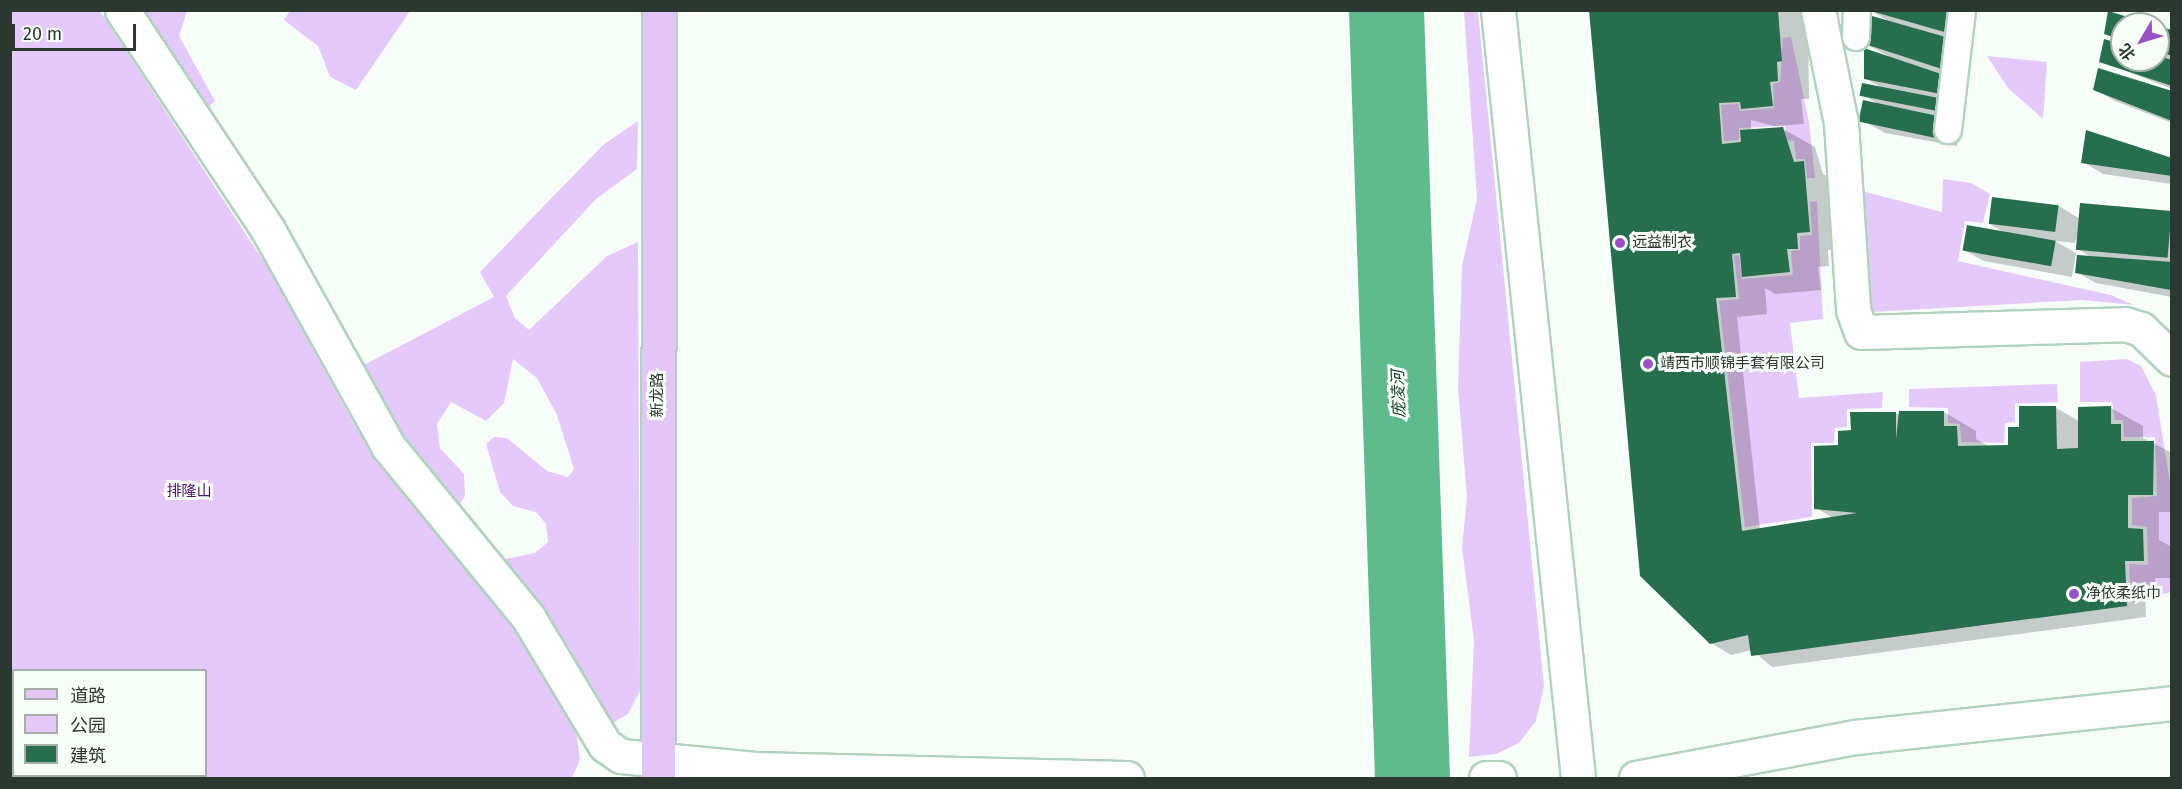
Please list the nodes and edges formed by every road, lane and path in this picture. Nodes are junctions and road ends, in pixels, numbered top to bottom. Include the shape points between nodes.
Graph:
1 (122, 10) edge
2 (659, 10) edge
3 (676, 10) edge
4 (1498, 10) edge
5 (1818, 10) edge
6 (1857, 10) edge
7 (1962, 10) edge
8 (1856, 38) dead end
9 (1948, 130) dead end
10 (2171, 357) edge
11 (2172, 703) edge
12 (667, 769) edge
13 (1127, 778) edge
14 (1486, 778) edge
15 (1498, 778) edge
16 (1578, 778) edge
17 (1636, 778) edge

1 - 12 street via 268,230 388,446 528,617 605,745 621,756
2 - 12 main road, 新龙路
3 - 12 main road, 新龙路
4 - 16 street
5 - 10 street via 1841,123 1853,310 1861,332 2125,324 2141,328
6 - 8 lane
7 - 9 lane
11 - 17 street via 1856,737
12 - 13 street
14 - 15 street

